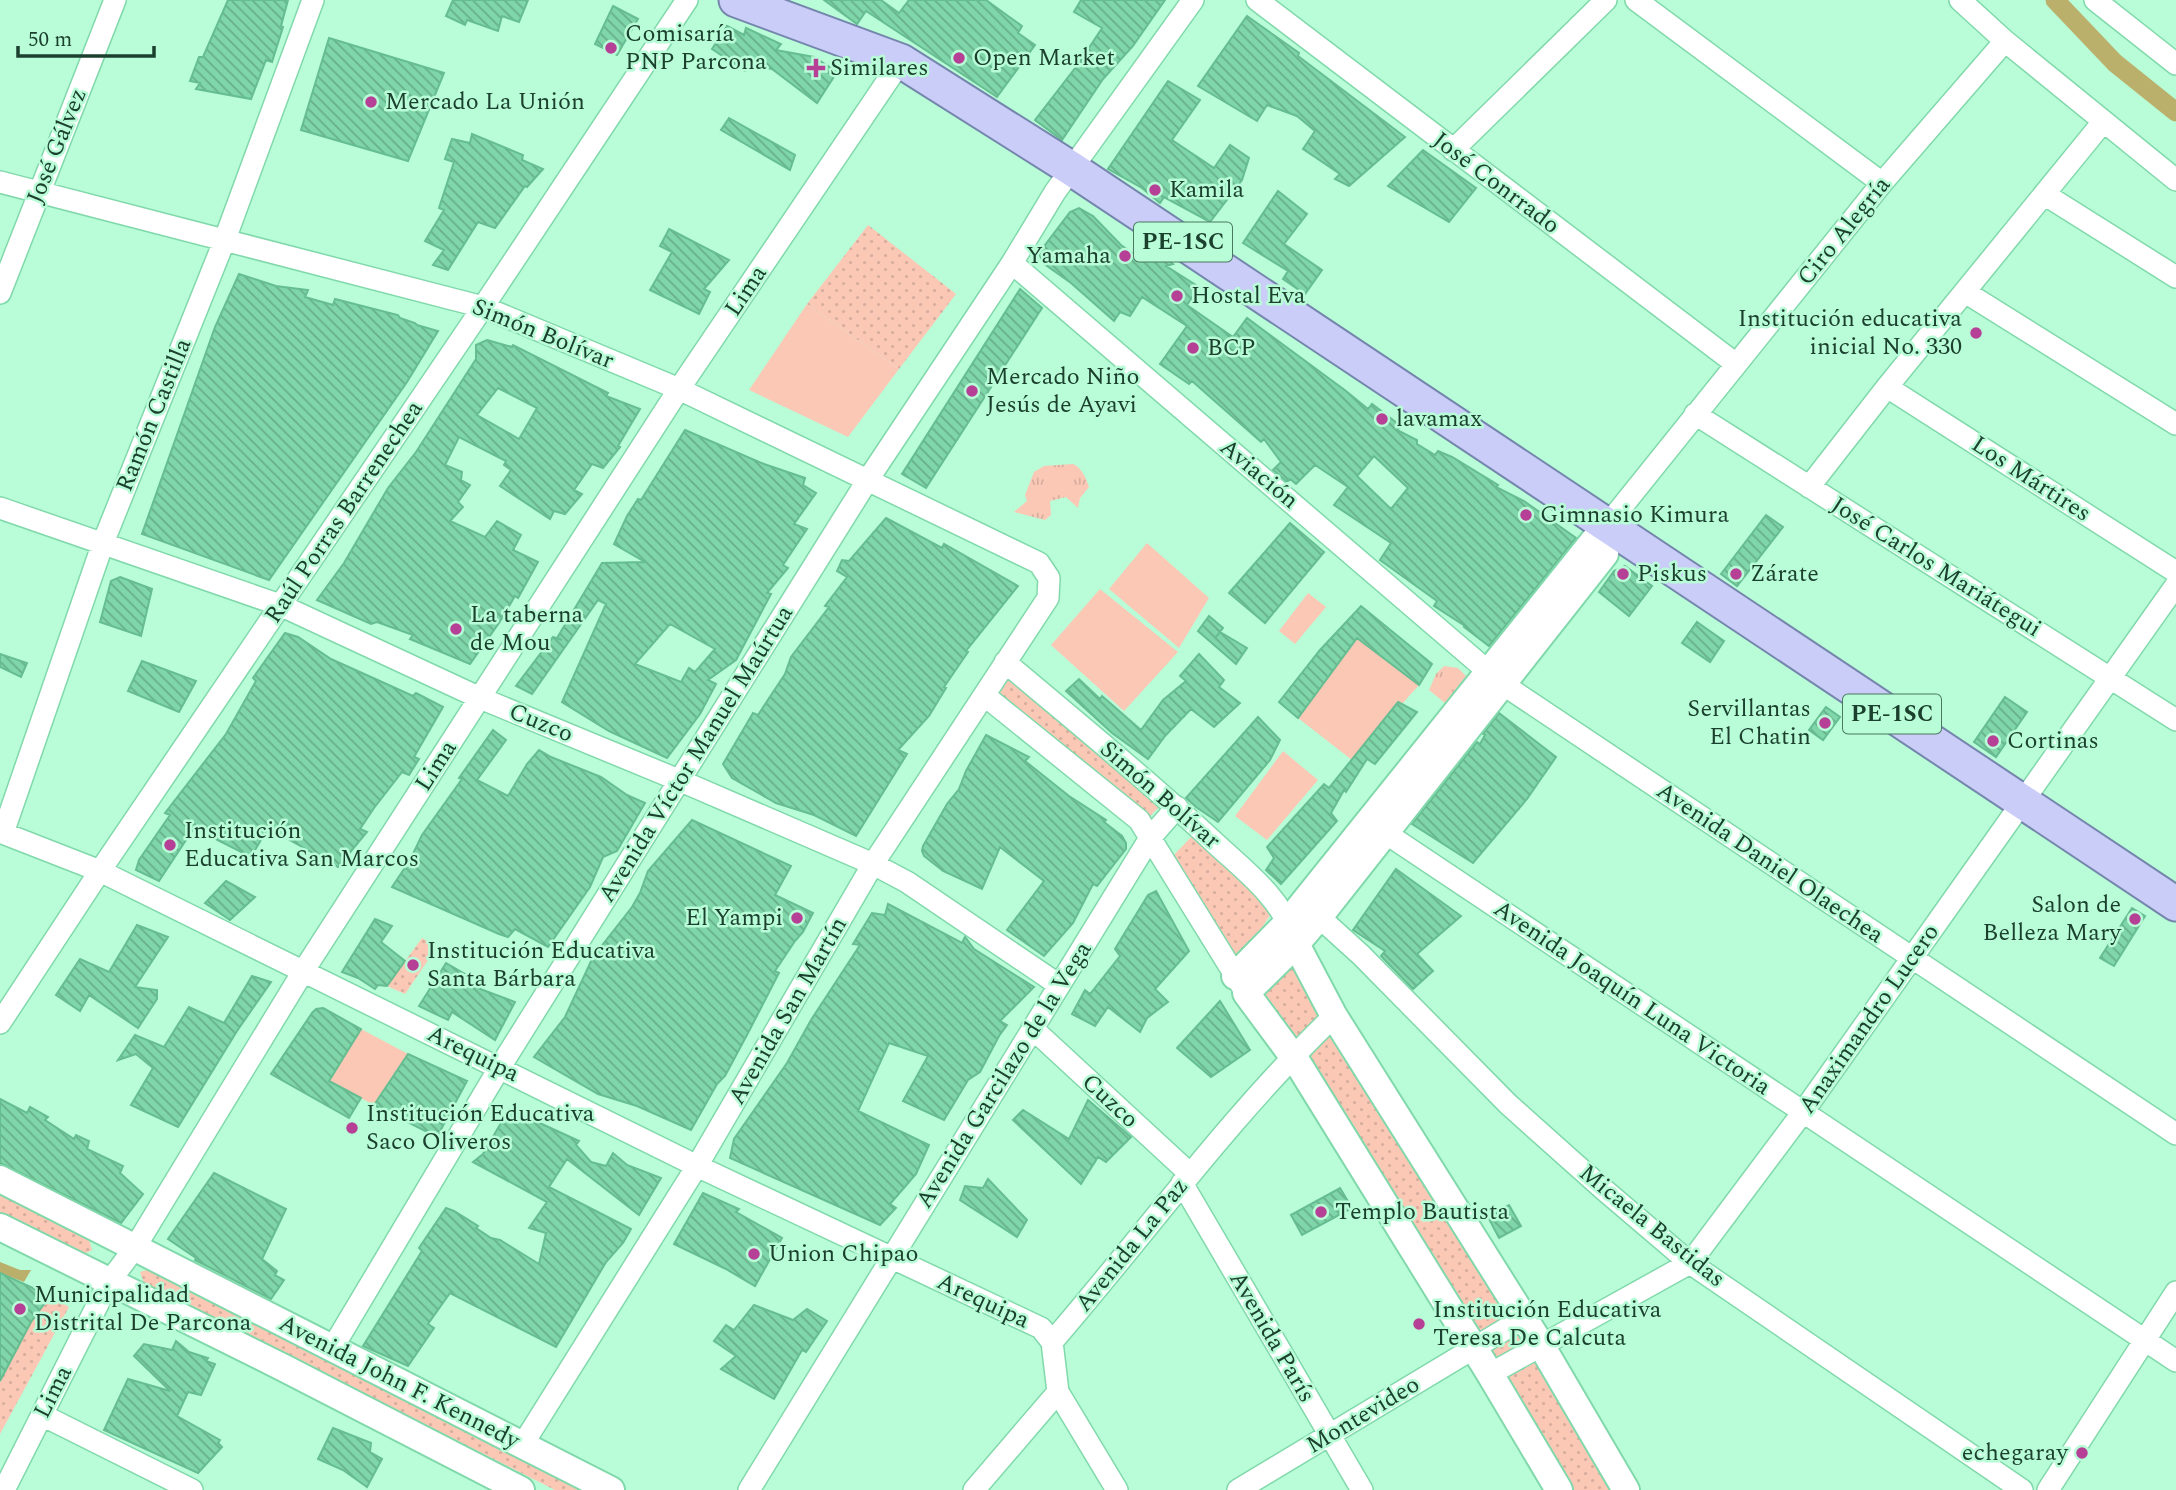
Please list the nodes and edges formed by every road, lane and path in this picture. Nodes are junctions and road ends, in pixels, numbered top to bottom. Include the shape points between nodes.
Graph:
1 (115, 0) edge
2 (313, 0) edge
3 (687, 0) edge
4 (738, 0) edge
5 (1193, 0) edge
6 (1257, 0) edge
7 (1606, 0) edge
8 (1636, 0) edge
9 (1960, 0) edge
10 (2095, 0) edge
11 (2005, 41) junction
12 (901, 61) junction
13 (2176, 64) edge
14 (2103, 122) junction
15 (1453, 150) junction
16 (1072, 169) junction
17 (2176, 180) edge
18 (0, 182) edge
19 (1882, 183) junction
20 (39, 192) junction
21 (2043, 194) junction
22 (225, 239) junction
23 (1012, 263) junction
24 (2176, 277) edge
25 (1965, 292) junction
26 (0, 293) edge
27 (483, 307) junction
28 (1736, 364) junction
29 (1886, 387) junction
30 (679, 389) junction
31 (1695, 414) junction
32 (2176, 424) edge
33 (867, 481) junction
34 (1809, 487) junction
35 (0, 508) edge
36 (1608, 524) junction
37 (103, 543) junction
38 (2176, 572) edge
39 (1049, 578) joint
40 (2176, 585) edge
41 (279, 605) junction
42 (1005, 662) junction
43 (1497, 678) junction
44 (2110, 678) junction
45 (984, 695) junction
46 (480, 698) junction
47 (2176, 720) edge
48 (681, 781) junction
49 (2023, 801) junction
50 (1177, 807) junction
51 (1376, 827) junction
52 (2, 833) edge
53 (1150, 838) junction
54 (873, 864) junction
55 (100, 871) junction
56 (2176, 904) edge
57 (1320, 917) junction
58 (1292, 933) junction
59 (1913, 958) junction
60 (304, 970) junction
61 (1059, 985) junction
62 (1240, 985) junction
63 (1334, 1016) junction
64 (0, 1023) edge
65 (1031, 1028) junction
66 (1293, 1056) junction
67 (500, 1067) junction
68 (1803, 1112) junction
69 (2176, 1134) edge
70 (697, 1166) junction
71 (1185, 1178) junction
72 (0, 1179) edge
73 (0, 1227) edge
74 (134, 1249) junction
75 (891, 1258) junction
76 (1690, 1263) junction
77 (109, 1282) junction
78 (2176, 1292) edge
79 (1524, 1318) junction
80 (2144, 1340) junction
81 (1052, 1342) junction
82 (1541, 1345) junction
83 (333, 1347) junction
84 (1474, 1348) junction
85 (2176, 1361) edge
86 (1490, 1374) junction
87 (1058, 1392) junction
88 (42, 1415) junction
89 (1329, 1435) junction
90 (523, 1444) junction
91 (494, 1484) edge
92 (4, 1490) edge
93 (192, 1490) edge
94 (521, 1490) edge
95 (611, 1490) edge
96 (749, 1490) edge
97 (974, 1490) edge
98 (1117, 1490) edge
99 (1238, 1490) edge
100 (1362, 1490) edge
101 (1559, 1490) edge
102 (1626, 1490) edge
103 (2022, 1490) edge
104 (2048, 1490) edge

1 - 20 street, José Gálvez
2 - 22 street, Ramón Castilla
3 - 27 street, Raúl Porras Barrenechea
4 - 12 main road, PE-1SC
5 - 16 street, Avenida Víctor Manuel Maúrtua
6 - 15 street, José Conrrado
7 - 15 street
8 - 19 street
9 - 11 street
10 - 13 street
11 - 14 street
11 - 19 street, Ciro Alegría
12 - 16 main road, PE-1SC
12 - 30 street, Lima
14 - 17 street
14 - 21 street
15 - 28 street, José Conrrado
16 - 23 street, Avenida Víctor Manuel Maúrtua
16 - 36 main road, PE-1SC
18 - 20 street, Simón Bolívar
19 - 28 street, Ciro Alegría
20 - 22 street, Simón Bolívar
20 - 26 street, José Gálvez
21 - 24 street
21 - 25 street
22 - 27 street, Simón Bolívar
22 - 37 street, Ramón Castilla
23 - 33 street, Avenida Víctor Manuel Maúrtua
23 - 43 street, Aviación
25 - 29 street
25 - 32 street
27 - 30 street, Simón Bolívar
27 - 41 street, Raúl Porras Barrenechea
28 - 31 street, Ciro Alegría
29 - 34 street
29 - 38 street, Los Mártires
30 - 33 street, Simón Bolívar
30 - 46 street, Lima
31 - 34 street, José Carlos Mariátegui
31 - 36 street, Ciro Alegría
33 - 39 street, Simón Bolívar via 1039,563
33 - 48 street, Avenida Víctor Manuel Maúrtua
34 - 44 street, José Carlos Mariátegui
35 - 37 street, Cuzco
36 - 43 street via 1605,554
36 - 49 main road, PE-1SC
37 - 41 street, Cuzco
37 - 52 street, Ramón Castilla
39 - 42 street, Avenida San Martín via 1048,598
40 - 44 street, Anaximandro Lucero
41 - 46 street, Cuzco
41 - 55 street, Raúl Porras Barrenechea
42 - 45 street, Avenida San Martín
42 - 50 street, Simón Bolívar
43 - 51 street
43 - 59 street, Avenida Daniel Olaechea
44 - 47 street, José Carlos Mariátegui
44 - 49 street, Anaximandro Lucero
45 - 53 street, Simón Bolívar via 1139,820
45 - 54 street, Avenida San Martín
46 - 48 street, Cuzco
46 - 60 street, Lima
48 - 54 street, Cuzco
48 - 67 street, Avenida Víctor Manuel Maúrtua
49 - 56 main road, PE-1SC
49 - 59 street, Anaximandro Lucero
50 - 53 street, Avenida Garcilazo de la Vega
50 - 58 street, Simón Bolívar via 1280,906
51 - 57 street
51 - 58 street
51 - 68 street, Avenida Joaquín Luna Victoria
52 - 55 street, Arequipa
53 - 61 street, Avenida Garcilazo de la Vega
53 - 62 street, Simón Bolívar
54 - 61 street, Cuzco
54 - 70 street, Avenida San Martín
55 - 60 street, Arequipa
55 - 64 street, Raúl Porras Barrenechea
57 - 58 street
57 - 76 street, Micaela Bastidas via 1508,1104
58 - 62 street
58 - 63 street
59 - 68 street, Anaximandro Lucero
59 - 69 street, Avenida Daniel Olaechea
60 - 67 street, Arequipa
60 - 74 street, Lima
61 - 65 street, Avenida Garcilazo de la Vega
62 - 66 street
63 - 66 street, Avenida La Paz
63 - 79 street
65 - 71 street, Cuzco
65 - 75 street, Avenida Garcilazo de la Vega
66 - 71 street, Avenida La Paz
66 - 84 street
67 - 70 street, Arequipa
67 - 83 street, Avenida Víctor Manuel Maúrtua
68 - 76 street, Anaximandro Lucero
68 - 80 street, Avenida Joaquín Luna Victoria
70 - 75 street, Arequipa
70 - 90 street, Avenida San Martín
71 - 81 street, Avenida La Paz
71 - 89 street, Avenida París
72 - 74 street, Avenida John F. Kennedy
73 - 77 street, Avenida John F. Kennedy
74 - 77 street, Lima
74 - 83 street, Avenida John F. Kennedy
75 - 81 street, Arequipa via 1041,1328
75 - 96 street, Avenida Garcilazo de la Vega
76 - 82 street, Anaximandro Lucero
76 - 103 street, Micaela Bastidas
77 - 88 street, Lima
77 - 91 street, Avenida John F. Kennedy via 284,1368
78 - 80 street
79 - 82 street
79 - 84 street, Montevideo
80 - 85 street, Avenida Joaquín Luna Victoria
80 - 104 street
81 - 87 street
82 - 86 street, Anaximandro Lucero
82 - 102 street
83 - 90 street, Avenida John F. Kennedy
84 - 86 street
84 - 89 street, Montevideo
86 - 101 street
87 - 97 street
87 - 98 street
88 - 92 street, Lima
88 - 93 street
89 - 99 street, Montevideo
89 - 100 street, Avenida París
90 - 95 street, Avenida John F. Kennedy
91 - 94 street, Avenida John F. Kennedy

